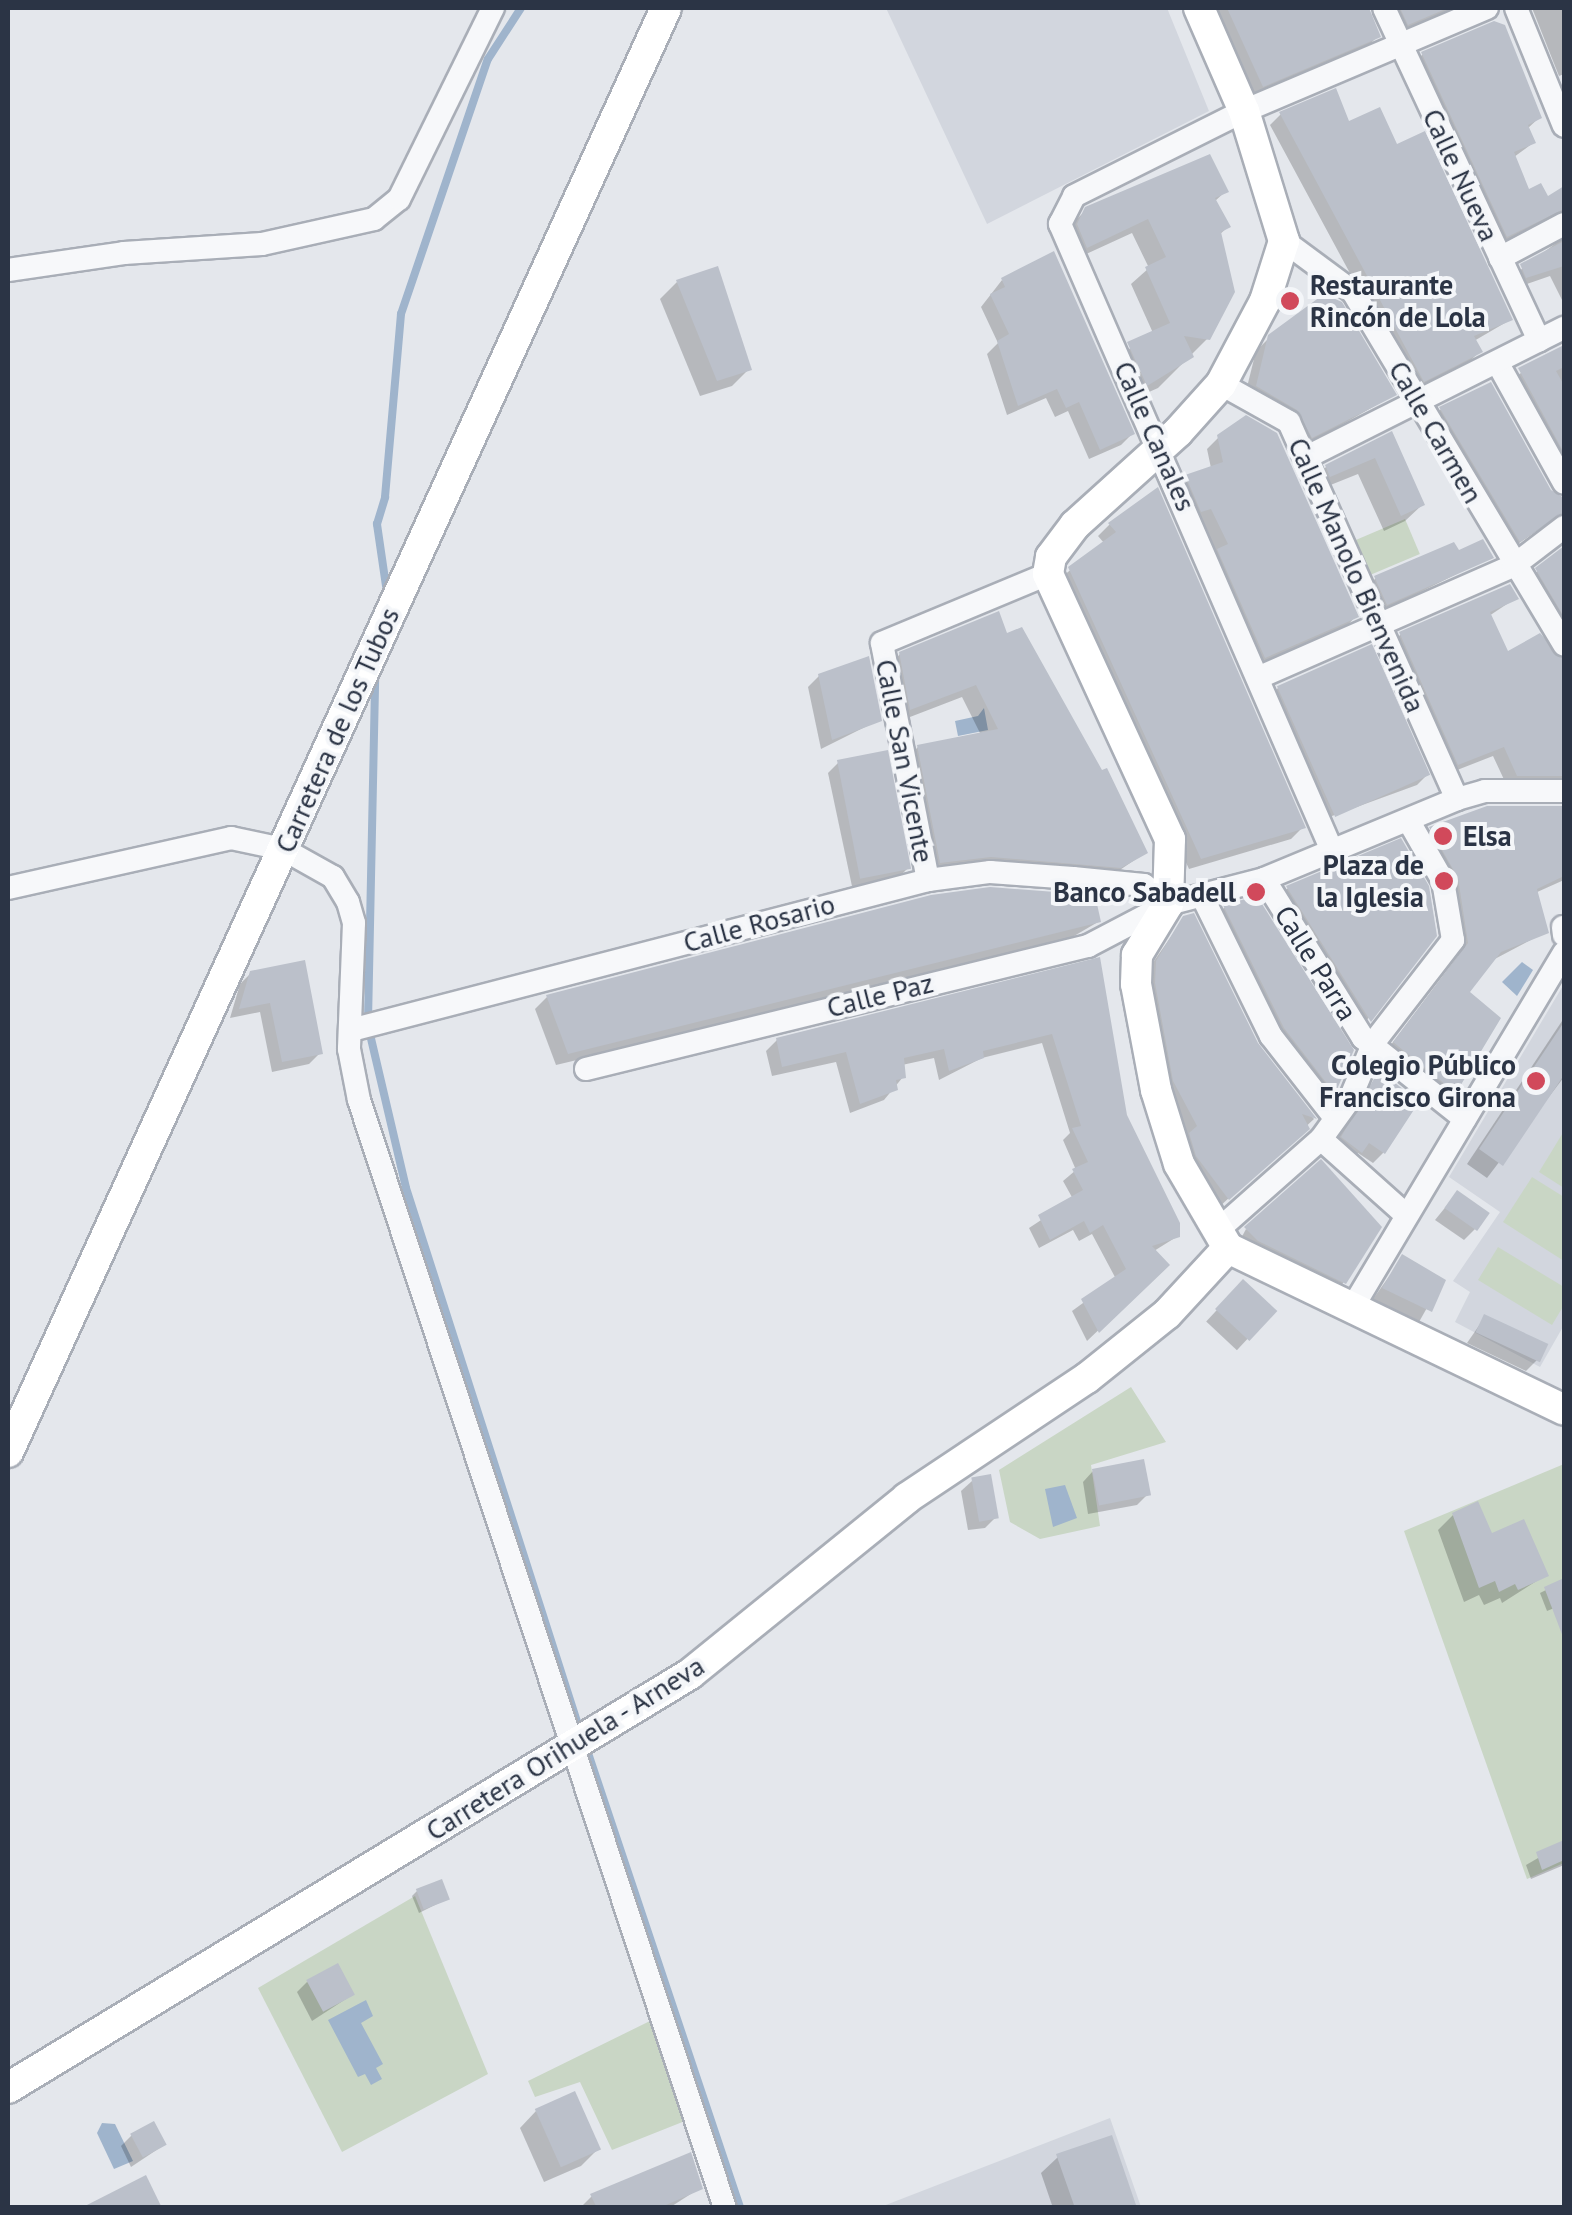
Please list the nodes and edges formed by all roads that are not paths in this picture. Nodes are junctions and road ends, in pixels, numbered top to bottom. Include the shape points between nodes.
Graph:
1 (493, 8) edge
2 (666, 8) edge
3 (1199, 8) edge
4 (1384, 8) edge
5 (1487, 8) edge
6 (1516, 8) edge
7 (1400, 44) junction
8 (1244, 110) junction
9 (1564, 126) edge
10 (1564, 224) edge
11 (1284, 241) junction
12 (1500, 258) junction
13 (8, 270) edge
14 (1564, 328) edge
15 (1539, 341) junction
16 (1496, 362) junction
17 (1221, 384) junction
18 (1418, 401) junction
19 (1162, 448) junction
20 (1304, 458) junction
21 (1564, 484) edge
22 (1564, 527) edge
23 (1513, 566) junction
24 (1048, 574) junction
25 (1379, 625) junction
26 (1564, 645) edge
27 (1262, 676) junction
28 (1564, 791) edge
29 (1456, 799) junction
30 (1408, 820) junction
31 (283, 849) junction
32 (1333, 852) junction
33 (1264, 879) junction
34 (928, 880) junction
35 (8, 888) edge
36 (1202, 896) junction
37 (1168, 904) junction
38 (1564, 953) edge
39 (351, 1030) junction
40 (1374, 1042) junction
41 (586, 1069) dead end
42 (1336, 1118) junction
43 (1465, 1119) junction
44 (1321, 1139) junction
45 (1405, 1214) junction
46 (1223, 1239) junction
47 (1354, 1305) junction
48 (1564, 1410) edge
49 (8, 1452) edge
50 (580, 1743) junction
51 (8, 2088) edge
52 (725, 2208) edge

1 - 13 street via 472,39 407,186 374,220 262,244 124,252
2 - 31 main road, Carretera de los Tubos
3 - 8 main road
4 - 7 street, Calle Nueva
5 - 7 street, Calle Canales
6 - 9 street
7 - 8 street, Calle Canales
7 - 12 street, Calle Nueva
8 - 11 main road
8 - 19 street, Calle Canales via 1074,196 1060,224
10 - 12 street
11 - 17 main road via 1258,317
11 - 18 street, Calle Carmen via 1353,292
12 - 15 street, Calle Nueva
14 - 15 street
15 - 16 street
16 - 18 street
16 - 21 street
17 - 19 main road
17 - 20 street, Calle Manolo Bienvenida via 1281,414
18 - 20 street
18 - 23 street, Calle Carmen
19 - 24 main road via 1074,526 1051,557
19 - 27 street, Calle Canales
20 - 25 street, Calle Manolo Bienvenida
22 - 23 street
23 - 25 street
23 - 26 street, Calle Carmen
24 - 34 street, Calle San Vicente via 882,643
24 - 37 main road via 1170,839
25 - 27 street
25 - 29 street, Calle Manolo Bienvenida
27 - 32 street, Calle Canales
28 - 29 street, Calle Paz
29 - 30 street, Calle Paz
30 - 32 street, Calle Paz
30 - 40 street via 1443,882 1453,940
31 - 35 street via 231,838
31 - 39 street via 333,877 348,902 354,923
31 - 49 main road, Carretera de los Tubos
32 - 33 street, Calle Paz
33 - 36 street, Calle Paz
33 - 40 street, Calle Parra via 1363,1038
34 - 37 street, Calle Rosario via 990,872 1074,878 1144,885
34 - 39 street, Calle Rosario
36 - 37 street, Calle Paz
36 - 42 street via 1253,1006
37 - 41 street, Calle Paz via 1088,946
37 - 46 main road via 1147,931 1136,984 1156,1090 1180,1164
38 - 43 street
39 - 50 street via 359,1100
40 - 42 street
40 - 43 street, Calle Parra
42 - 44 street
43 - 45 street
44 - 45 street
44 - 46 street
45 - 47 street
46 - 47 main road
46 - 50 main road, Carretera Orihuela - Arneva via 1167,1314 1087,1378 934,1478 690,1674
47 - 48 main road
50 - 51 main road, Carretera Orihuela - Arneva
50 - 52 street

